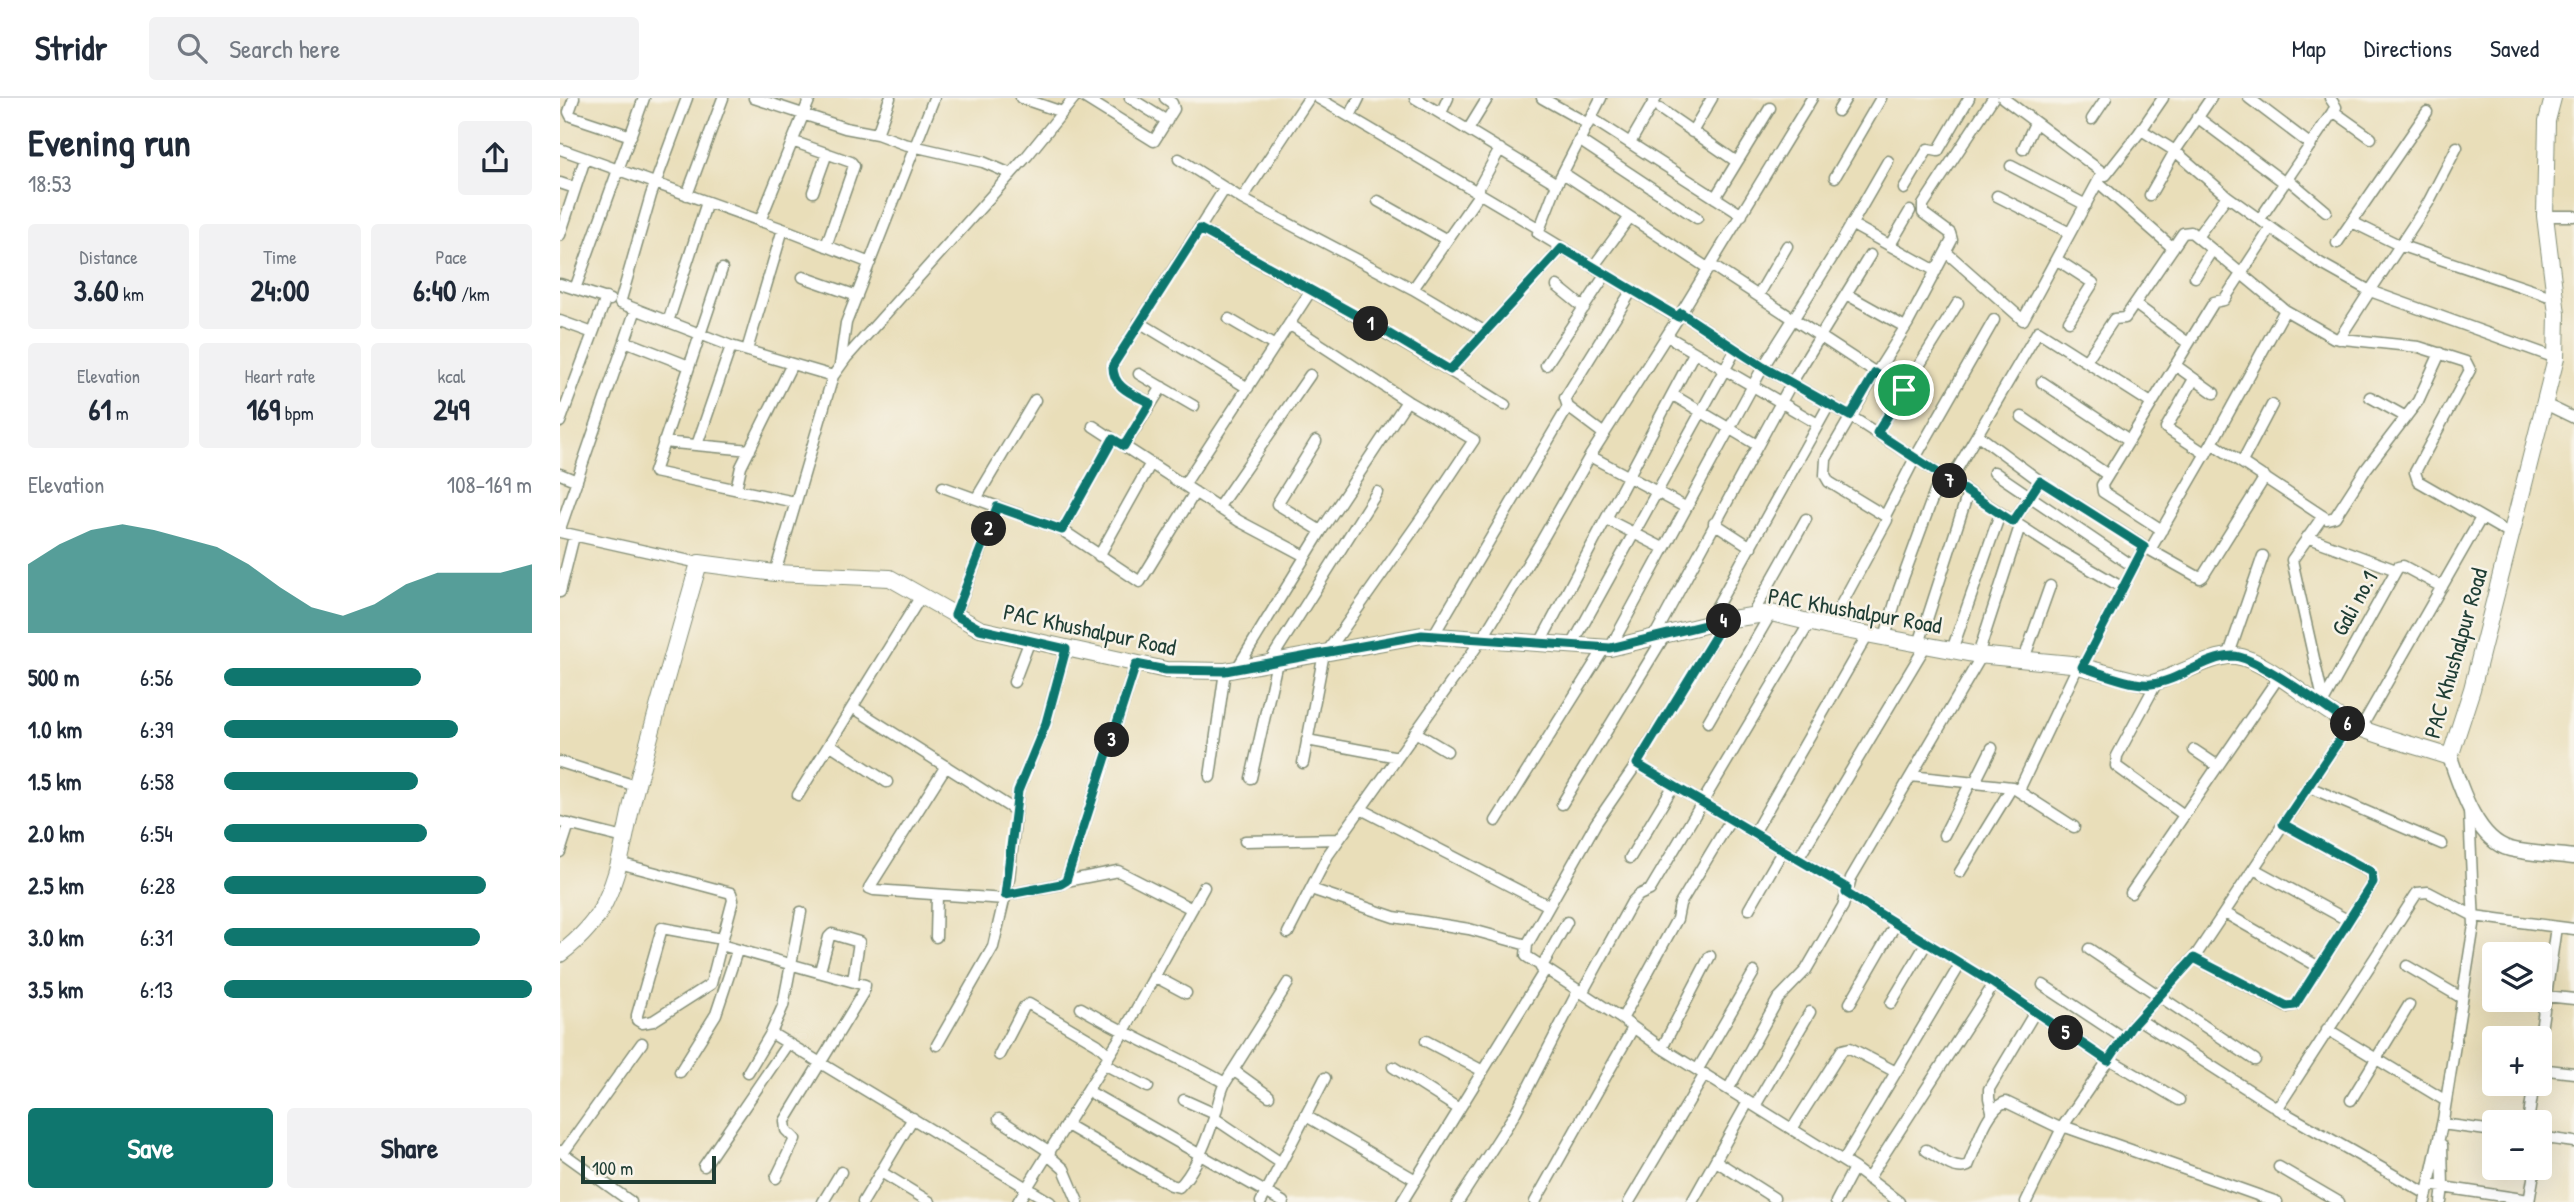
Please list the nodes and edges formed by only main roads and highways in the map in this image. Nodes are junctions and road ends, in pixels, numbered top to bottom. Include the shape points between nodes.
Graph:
1 (2552, 99) edge
2 (560, 954) edge

1 - 2 main road, PAC Khushalpur Road via 2547,121 2545,216 2555,298 2556,358 2472,689 2449,757 2355,726 2258,664 2236,656 2149,684 2080,667 1980,655 1772,613 1608,648 1422,635 1231,671 1178,671 980,629 890,578 775,573 699,563 619,863 604,905

